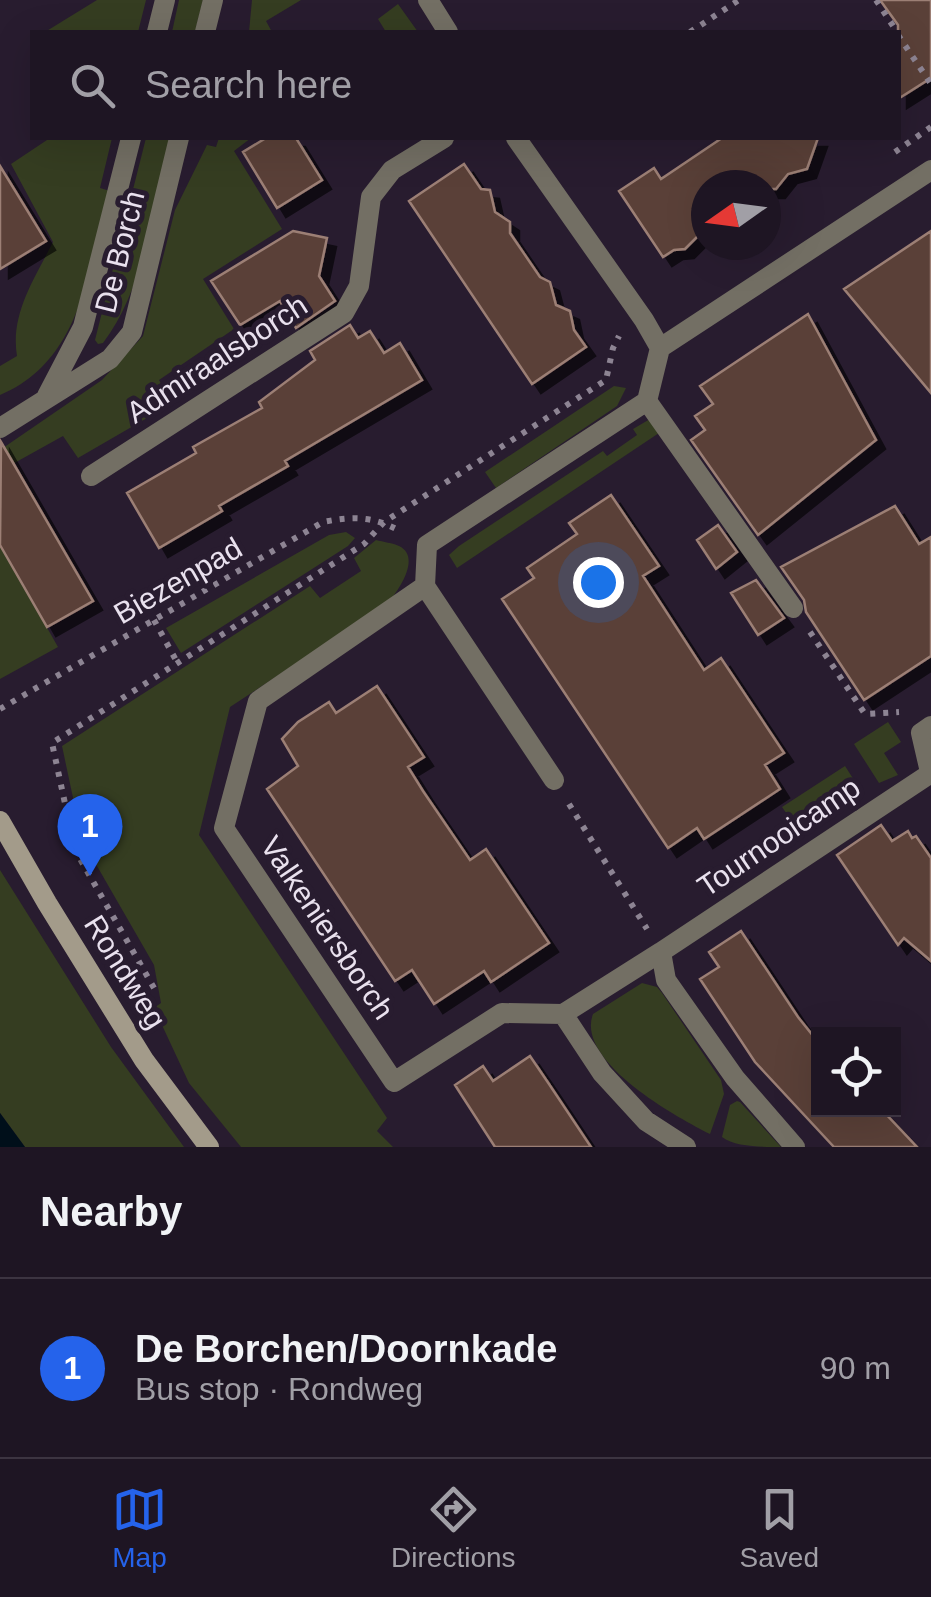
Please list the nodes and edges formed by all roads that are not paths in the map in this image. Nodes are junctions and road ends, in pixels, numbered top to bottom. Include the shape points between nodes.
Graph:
1 (166, 0) edge
2 (213, 0) edge
3 (428, 0) edge
4 (158, 30) edge
5 (206, 30) edge
6 (447, 30) edge
7 (130, 140) edge
8 (179, 140) edge
9 (441, 140) edge
10 (517, 140) edge
11 (931, 170) edge
12 (660, 348) junction
13 (46, 399) junction
14 (647, 402) junction
15 (0, 428) edge
16 (91, 476) dead end
17 (425, 586) junction
18 (793, 608) road end
19 (926, 730) edge
20 (930, 773) edge
21 (554, 780) road end
22 (0, 821) edge
23 (661, 952) junction
24 (563, 1014) junction
25 (210, 1147) edge
26 (686, 1147) edge
27 (795, 1147) edge

1 - 4 street
2 - 5 street
3 - 6 street
7 - 13 street, De Borch via 83,326
8 - 13 street, De Borch via 132,332 110,358
9 - 16 street, Admiraalsborch via 392,170 371,196 359,286 344,313
10 - 12 street
11 - 12 street
12 - 14 street
13 - 15 street, De Borch
14 - 17 street via 427,545
14 - 18 street
17 - 21 street
17 - 24 street, Valkeniersborch via 258,702 224,828 394,1082 502,1013
19 - 20 street, Tournooicamp
20 - 23 street, Tournooicamp
22 - 25 main road, Rondweg via 144,1060
23 - 24 street, Tournooicamp
23 - 27 street via 666,980 735,1078
24 - 26 street via 602,1073 646,1121

